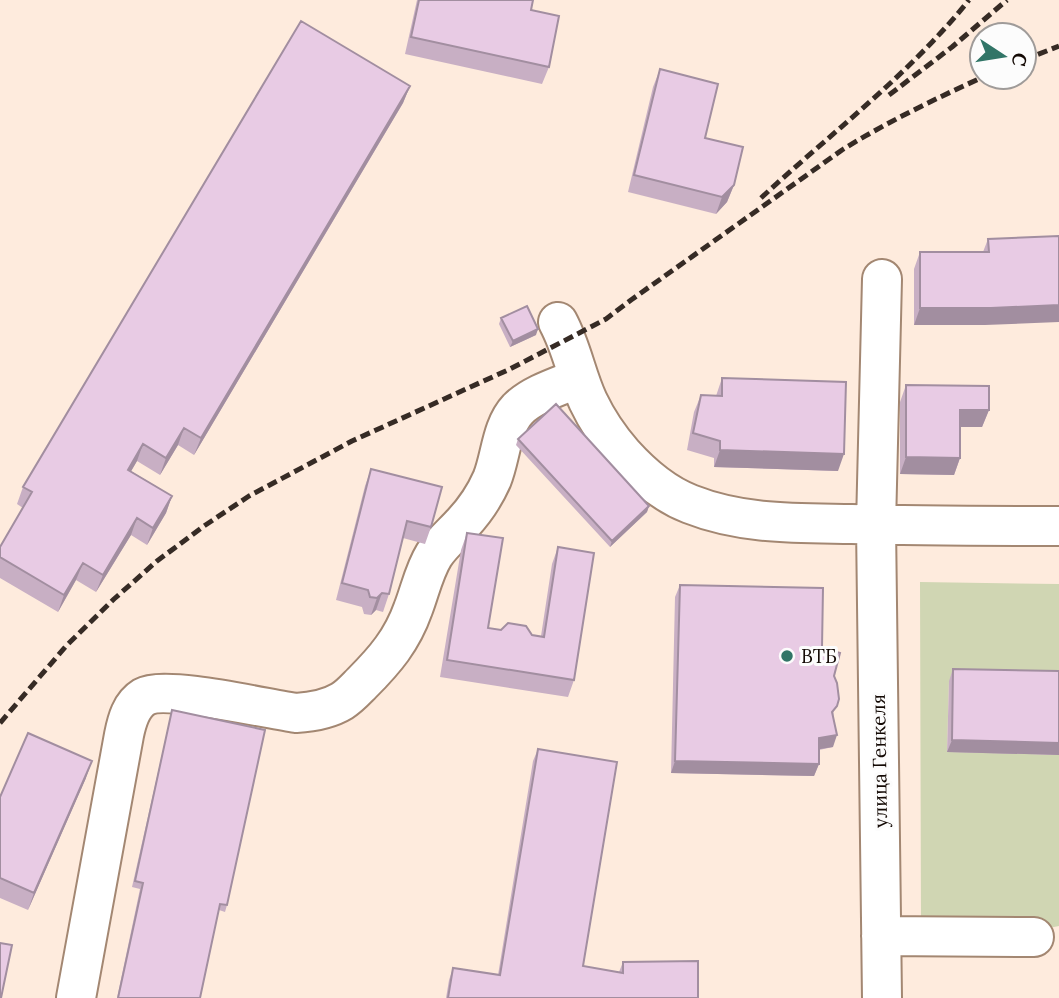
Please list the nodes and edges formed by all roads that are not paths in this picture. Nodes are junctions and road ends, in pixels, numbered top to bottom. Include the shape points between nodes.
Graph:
1 (882, 279) dead end
2 (558, 322) dead end
3 (579, 378) junction
4 (876, 525) junction
5 (1059, 526) edge
6 (881, 936) junction
7 (1034, 937) dead end
8 (76, 998) edge
9 (882, 998) edge

1 - 4 street, улица Генкеля
2 - 3 street
3 - 4 street via 588,402 622,453 643,475 689,504 766,522
3 - 8 street via 517,410 492,479 476,507 433,557 397,641 378,667 343,700 296,713 156,693 132,710
4 - 5 street
4 - 6 street, улица Генкеля
6 - 7 street
6 - 9 street, улица Генкеля

